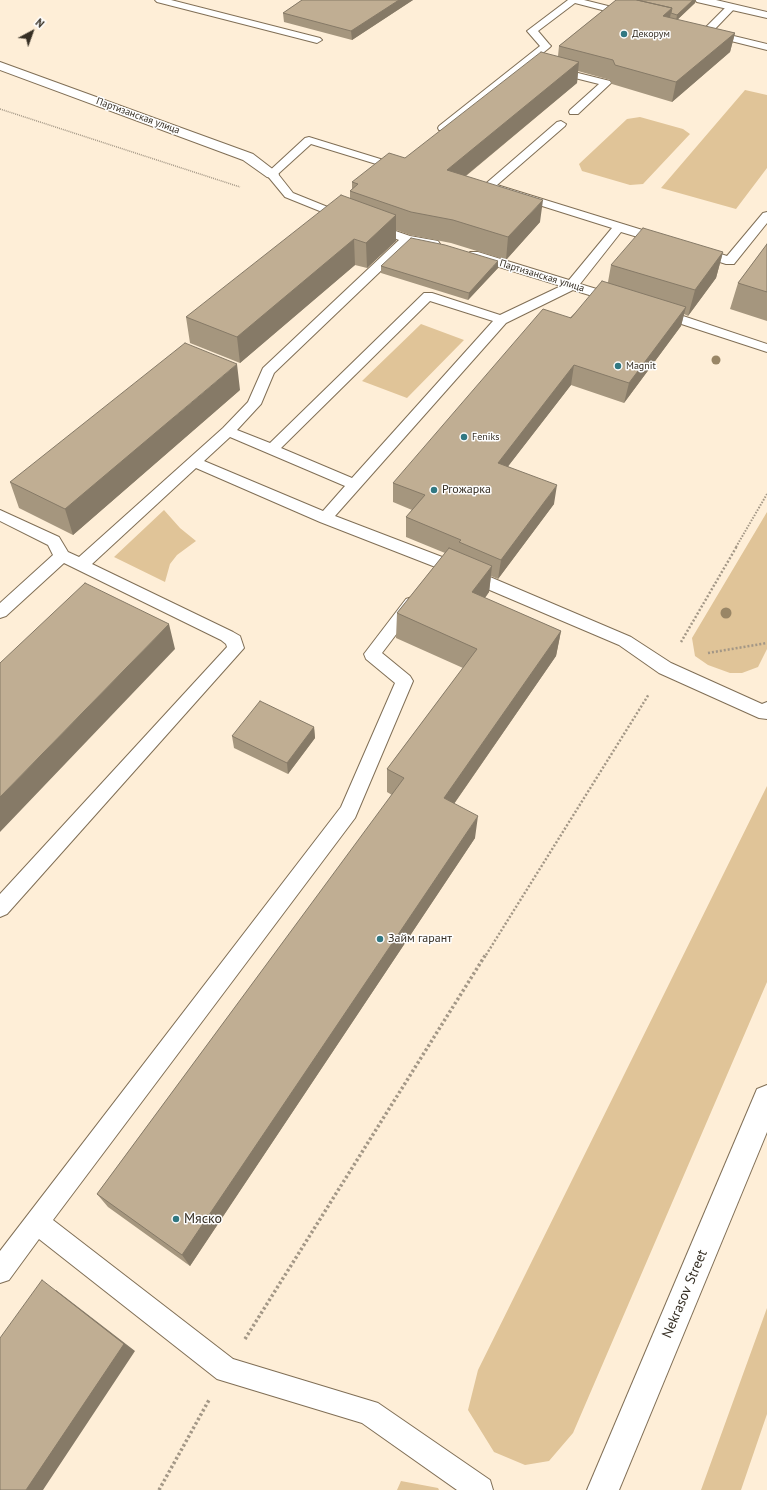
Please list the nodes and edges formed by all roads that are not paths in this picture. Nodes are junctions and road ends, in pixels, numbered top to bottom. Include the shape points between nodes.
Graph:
1 (160, 0) edge
2 (574, 0) edge
3 (701, 0) edge
4 (731, 7) junction
5 (767, 15) edge
6 (640, 16) edge
7 (317, 40) dead end
8 (767, 47) edge
9 (526, 62) junction
10 (0, 66) edge
11 (574, 112) dead end
12 (561, 124) dead end
13 (443, 128) edge
14 (386, 164) edge
15 (272, 174) junction
16 (767, 215) edge
17 (619, 227) junction
18 (407, 238) junction
19 (671, 243) edge
20 (447, 247) edge
21 (686, 247) edge
22 (462, 251) edge
23 (572, 285) junction
24 (625, 302) edge
25 (647, 309) edge
26 (501, 320) junction
27 (767, 348) edge
28 (228, 431) junction
29 (272, 449) junction
30 (194, 462) junction
31 (354, 484) junction
32 (0, 515) edge
33 (325, 518) junction
34 (62, 556) junction
35 (80, 565) junction
36 (420, 594) edge
37 (0, 612) edge
38 (767, 708) edge
39 (0, 908) edge
40 (767, 1099) edge
41 (37, 1223) junction
42 (0, 1271) edge
43 (480, 1490) edge
44 (603, 1490) edge

1 - 7 lane
2 - 6 lane
2 - 9 lane via 532,31 546,46
3 - 4 street
4 - 5 street
4 - 8 lane via 702,31
9 - 11 lane via 606,83
9 - 13 lane
10 - 15 street, Партизанская улица via 248,157
12 - 17 lane via 489,186
14 - 15 lane via 309,140
15 - 18 lane via 288,195
16 - 21 lane via 730,261
17 - 19 lane
17 - 23 lane
18 - 20 lane
18 - 28 lane via 268,371 254,404
22 - 23 lane, Партизанская улица
23 - 24 lane, Партизанская улица
23 - 26 lane
25 - 27 lane
26 - 29 lane via 428,296
26 - 31 lane
28 - 29 lane
28 - 30 lane
29 - 31 lane
30 - 33 lane
30 - 35 lane
31 - 33 lane
32 - 34 lane via 54,541
33 - 38 lane via 439,570 625,641 765,712
34 - 35 lane
34 - 37 lane
35 - 39 lane via 227,636 234,640 236,648
36 - 41 lane via 372,654 404,681 348,812
40 - 44 street, Nekrasov Street
41 - 42 lane
41 - 43 lane via 226,1370 369,1412

